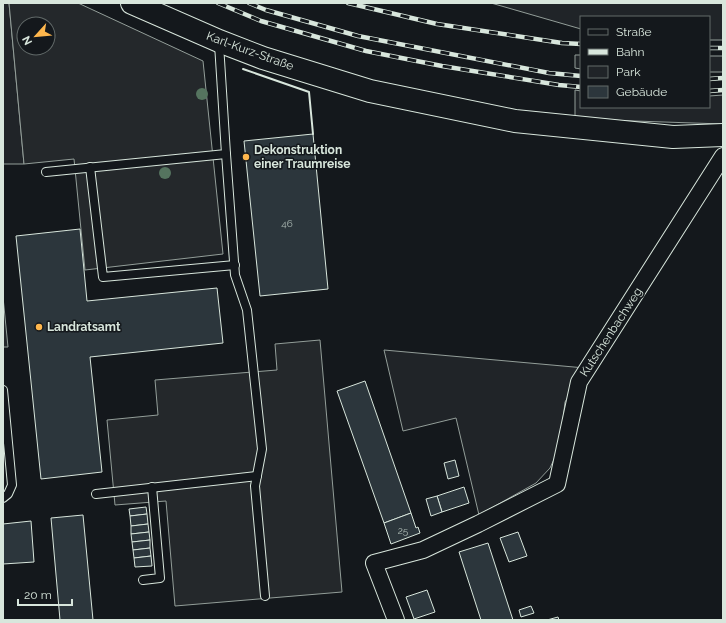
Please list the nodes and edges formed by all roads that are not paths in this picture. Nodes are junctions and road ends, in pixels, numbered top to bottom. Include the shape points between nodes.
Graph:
1 (132, 3) edge
2 (219, 41) junction
3 (723, 135) edge
4 (226, 154) junction
5 (723, 156) edge
6 (90, 167) junction
7 (46, 172) dead end
8 (235, 265) junction
9 (3, 390) edge
10 (257, 476) junction
11 (152, 487) junction
12 (96, 494) dead end
13 (3, 498) edge
14 (143, 580) dead end
15 (265, 596) dead end
16 (396, 620) edge

1 - 2 main road, Karl-Kurz-Straße
2 - 3 main road, Karl-Kurz-Straße via 263,58 370,91 515,121 673,137
2 - 4 lane
4 - 6 lane
4 - 8 lane
5 - 16 street, Kutschenbachweg via 579,382 557,484 423,550 374,563
6 - 7 lane
6 - 8 lane via 102,277
8 - 10 lane via 235,275 248,310 262,449
9 - 13 lane via 12,485
10 - 11 lane
10 - 15 lane
11 - 12 lane
11 - 14 lane via 160,578

